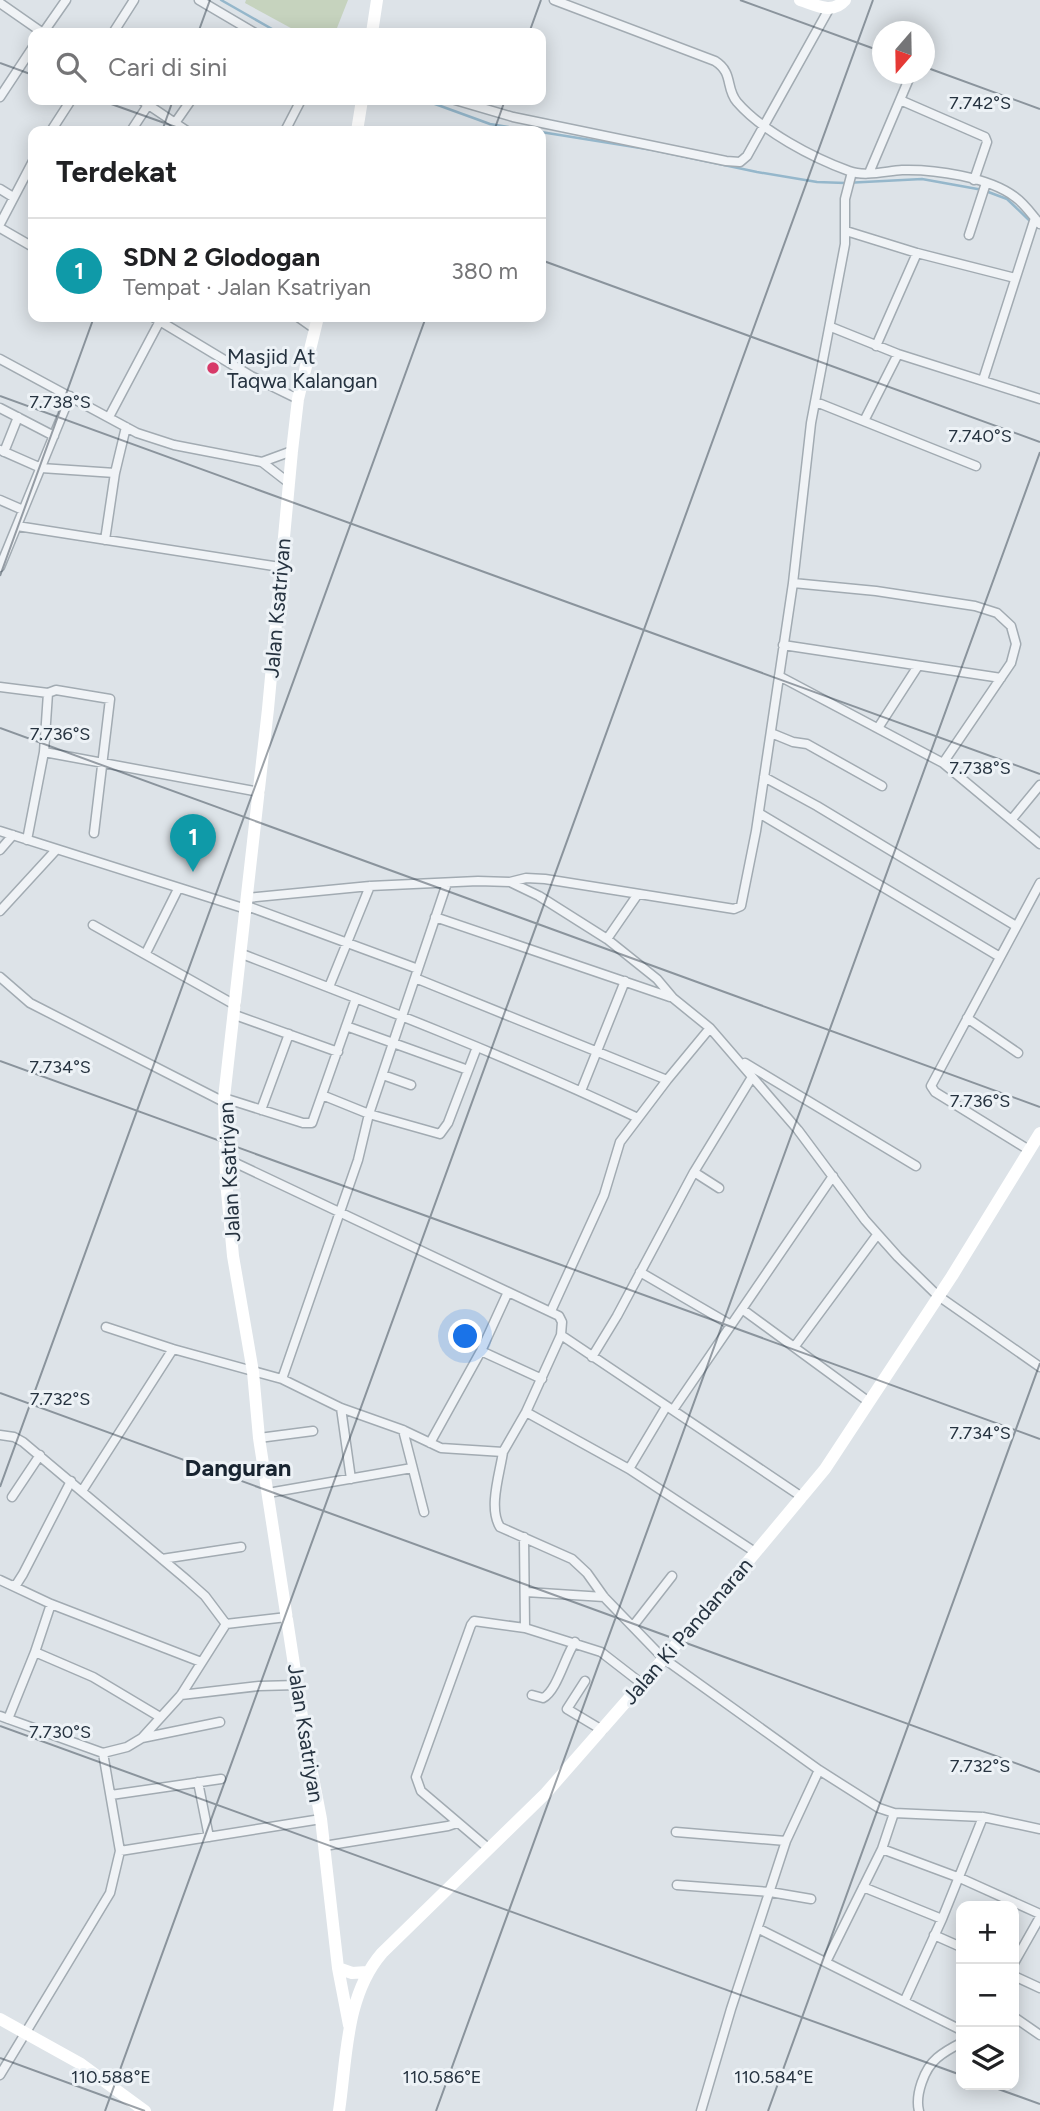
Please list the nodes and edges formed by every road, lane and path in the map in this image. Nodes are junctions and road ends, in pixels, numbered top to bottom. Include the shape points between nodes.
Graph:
1 (66, 0) edge
2 (134, 0) edge
3 (199, 0) edge
4 (377, 0) edge
5 (554, 0) edge
6 (800, 0) edge
7 (845, 0) edge
8 (570, 3) edge
9 (1, 5) edge
10 (829, 9) junction
11 (36, 28) edge
12 (46, 28) edge
13 (116, 28) edge
14 (237, 28) edge
15 (373, 28) edge
16 (28, 55) edge
17 (907, 84) edge
18 (0, 97) edge
19 (900, 100) junction
20 (68, 105) edge
21 (144, 105) edge
22 (149, 105) edge
23 (188, 105) edge
24 (298, 105) edge
25 (361, 105) edge
26 (472, 105) edge
27 (175, 123) junction
28 (765, 125) junction
29 (54, 126) edge
30 (133, 126) edge
31 (180, 126) edge
32 (288, 126) edge
33 (358, 126) edge
34 (28, 170) edge
35 (852, 172) junction
36 (869, 173) junction
37 (974, 180) junction
38 (985, 188) junction
39 (0, 189) edge
40 (13, 197) junction
41 (1034, 224) edge
42 (0, 226) edge
43 (846, 230) junction
44 (969, 235) dead end
45 (28, 244) edge
46 (917, 253) junction
47 (1015, 278) junction
48 (156, 322) edge
49 (164, 322) edge
50 (316, 323) edge
51 (831, 327) junction
52 (876, 346) junction
53 (898, 354) junction
54 (0, 359) edge
55 (983, 380) junction
56 (70, 396) junction
57 (298, 399) junction
58 (1040, 399) edge
59 (816, 402) junction
60 (0, 408) edge
61 (109, 416) junction
62 (18, 417) junction
63 (864, 421) junction
64 (126, 427) junction
65 (54, 436) junction
66 (292, 450) junction
67 (2, 451) edge
68 (262, 462) junction
69 (976, 466) dead end
70 (41, 468) junction
71 (116, 473) junction
72 (289, 483) junction
73 (0, 500) edge
74 (23, 510) junction
75 (17, 526) junction
76 (105, 540) junction
77 (3, 550) edge
78 (0, 567) edge
79 (280, 567) junction
80 (793, 583) junction
81 (783, 645) junction
82 (918, 666) junction
83 (779, 676) junction
84 (1001, 678) junction
85 (0, 687) edge
86 (47, 693) junction
87 (877, 728) junction
88 (771, 733) junction
89 (44, 752) junction
90 (943, 763) junction
91 (102, 764) junction
92 (764, 777) junction
93 (1040, 785) edge
94 (882, 786) dead end
95 (259, 792) junction
96 (759, 813) junction
97 (1012, 819) junction
98 (0, 831) edge
99 (94, 833) dead end
100 (13, 835) junction
101 (27, 840) junction
102 (1040, 844) edge
103 (0, 850) edge
104 (56, 850) junction
105 (510, 882) junction
106 (447, 883) junction
107 (1040, 883) edge
108 (370, 886) junction
109 (178, 889) junction
110 (638, 894) junction
111 (247, 904) junction
112 (0, 911) edge
113 (435, 917) junction
114 (93, 925) dead end
115 (1016, 926) junction
116 (607, 939) junction
117 (347, 942) junction
118 (146, 953) junction
119 (242, 954) junction
120 (1000, 957) junction
121 (418, 969) junction
122 (0, 977) edge
123 (415, 978) junction
124 (625, 981) junction
125 (329, 987) junction
126 (356, 998) junction
127 (673, 998) junction
128 (235, 1010) junction
129 (403, 1016) junction
130 (967, 1017) junction
131 (346, 1027) junction
132 (710, 1028) junction
133 (289, 1034) junction
134 (394, 1042) junction
135 (477, 1047) junction
136 (338, 1052) junction
137 (598, 1052) junction
138 (1018, 1053) dead end
139 (737, 1059) junction
140 (468, 1070) junction
141 (383, 1075) junction
142 (752, 1077) junction
143 (667, 1080) junction
144 (411, 1085) dead end
145 (581, 1091) junction
146 (322, 1095) junction
147 (224, 1100) junction
148 (261, 1110) junction
149 (369, 1114) junction
150 (638, 1118) junction
151 (1040, 1133) edge
152 (1029, 1150) junction
153 (225, 1158) junction
154 (916, 1166) dead end
155 (694, 1172) junction
156 (832, 1176) junction
157 (719, 1188) dead end
158 (340, 1212) junction
159 (877, 1234) junction
160 (640, 1272) junction
161 (508, 1292) junction
162 (937, 1295) junction
163 (742, 1309) junction
164 (551, 1311) junction
165 (731, 1325) junction
166 (106, 1327) dead end
167 (561, 1335) junction
168 (795, 1346) junction
169 (173, 1349) junction
170 (481, 1351) junction
171 (592, 1357) junction
172 (1040, 1367) edge
173 (253, 1372) junction
174 (282, 1379) junction
175 (542, 1379) junction
176 (869, 1402) junction
177 (341, 1408) junction
178 (669, 1409) junction
179 (526, 1412) junction
180 (403, 1430) junction
181 (313, 1431) dead end
182 (0, 1435) edge
183 (259, 1438) junction
184 (430, 1444) junction
185 (503, 1452) junction
186 (40, 1455) junction
187 (412, 1468) junction
188 (629, 1469) junction
189 (351, 1479) junction
190 (71, 1481) junction
191 (82, 1491) junction
192 (268, 1493) junction
193 (12, 1497) dead end
194 (802, 1497) junction
195 (424, 1512) dead end
196 (524, 1537) junction
197 (241, 1547) dead end
198 (755, 1552) junction
199 (162, 1559) junction
200 (672, 1576) dead end
201 (0, 1580) edge
202 (13, 1585) junction
203 (526, 1592) junction
204 (604, 1597) junction
205 (51, 1604) junction
206 (287, 1617) junction
207 (226, 1624) junction
208 (634, 1626) junction
209 (525, 1628) junction
210 (575, 1642) junction
211 (35, 1653) junction
212 (663, 1658) junction
213 (201, 1662) junction
214 (585, 1681) dead end
215 (641, 1683) junction
216 (298, 1685) junction
217 (181, 1695) junction
218 (532, 1695) dead end
219 (160, 1717) junction
220 (4, 1718) edge
221 (220, 1722) dead end
222 (602, 1730) junction
223 (142, 1738) junction
224 (103, 1753) junction
225 (819, 1770) junction
226 (221, 1779) dead end
227 (198, 1782) junction
228 (111, 1795) junction
229 (894, 1813) junction
230 (983, 1817) junction
231 (321, 1819) junction
232 (457, 1823) junction
233 (1040, 1829) edge
234 (676, 1832) dead end
235 (209, 1837) junction
236 (786, 1841) junction
237 (324, 1846) junction
238 (488, 1848) junction
239 (882, 1849) junction
240 (120, 1851) junction
241 (960, 1878) junction
242 (677, 1885) dead end
243 (863, 1887) junction
244 (770, 1892) junction
245 (811, 1899) dead end
246 (1040, 1916) edge
247 (942, 1919) junction
248 (759, 1929) junction
249 (934, 1935) junction
250 (956, 1945) edge
251 (1019, 1954) edge
252 (826, 1962) junction
253 (338, 1968) junction
254 (367, 1972) junction
255 (1019, 1978) edge
256 (1040, 1988) edge
257 (905, 2000) junction
258 (0, 2019) edge
259 (1019, 2020) edge
260 (349, 2025) junction
261 (956, 2027) edge
262 (26, 2032) junction
263 (1040, 2035) edge
264 (956, 2046) edge
265 (0, 2076) edge
266 (145, 2111) edge
267 (339, 2111) edge
268 (701, 2111) edge
269 (919, 2111) edge

1 - 12 street
2 - 13 street
3 - 14 street
4 - 15 street
5 - 8 street
6 - 10 street
7 - 10 street
8 - 28 street via 715,61 726,71 735,99
9 - 11 street
10 - 28 street
16 - 18 street
17 - 19 street
19 - 36 street
19 - 37 street via 985,136
20 - 29 street
21 - 30 street
22 - 27 street
23 - 27 street
24 - 32 street
25 - 33 street
26 - 28 street via 731,162 746,159
27 - 31 street
28 - 35 street via 798,147
34 - 40 street
35 - 36 street
35 - 43 street via 845,199
36 - 37 street via 922,170
37 - 38 street
38 - 41 street via 1014,196
38 - 44 street
39 - 40 street
40 - 42 street
41 - 47 street
42 - 45 street
43 - 46 street
43 - 51 street
46 - 47 street
46 - 52 street
47 - 55 street
48 - 61 street
49 - 57 street via 251,376
50 - 57 street, Jalan Ksatriyan
51 - 52 street
51 - 59 street
52 - 53 street
53 - 55 street
53 - 63 street
54 - 56 street
55 - 58 street
56 - 61 street
56 - 65 street
57 - 66 street, Jalan Ksatriyan
59 - 63 street
59 - 80 street
60 - 62 street
61 - 64 street
62 - 65 street
62 - 67 street
63 - 69 street
64 - 68 street via 160,441
64 - 71 street
65 - 70 street
66 - 68 street
66 - 72 street, Jalan Ksatriyan
67 - 70 street
68 - 72 street
70 - 71 street
70 - 74 street
71 - 76 street
72 - 79 street, Jalan Ksatriyan
73 - 74 street
74 - 75 street
75 - 76 street
75 - 77 street
76 - 79 street
77 - 78 street
79 - 95 street, Jalan Ksatriyan
80 - 81 street
80 - 84 street via 876,591 997,613 1016,638 1011,663
81 - 82 street
81 - 83 street
82 - 84 street
82 - 87 street
83 - 87 street
83 - 88 street
84 - 90 street
85 - 86 street
86 - 89 street
86 - 91 street via 110,698
87 - 90 street
88 - 92 street
88 - 94 street via 807,744
89 - 91 street
89 - 101 street
90 - 97 street
91 - 95 street
91 - 99 street
92 - 96 street
92 - 115 street
93 - 97 street
95 - 111 street, Jalan Ksatriyan
96 - 110 street via 739,908
96 - 120 street
97 - 102 street
98 - 100 street
100 - 101 street
100 - 103 street
101 - 104 street
104 - 109 street
104 - 112 street
105 - 106 street
105 - 110 street via 530,878
105 - 116 street
106 - 108 street
106 - 113 street
107 - 115 street
108 - 111 street
108 - 117 street
109 - 111 street
109 - 118 street
110 - 116 street
111 - 117 street
111 - 119 street, Jalan Ksatriyan
113 - 121 street
113 - 124 street
114 - 118 street
115 - 120 street
116 - 127 street via 657,979
117 - 121 street
117 - 125 street
118 - 128 street
119 - 125 street
119 - 128 street, Jalan Ksatriyan
120 - 130 street
121 - 123 street
122 - 147 street via 30,1003
123 - 129 street
123 - 137 street
124 - 127 street
124 - 137 street
125 - 126 street
126 - 129 street
126 - 131 street
127 - 132 street
128 - 133 street
128 - 147 street, Jalan Ksatriyan
129 - 134 street
129 - 135 street
130 - 138 street
130 - 152 street via 932,1089
131 - 134 street
131 - 136 street
132 - 139 street
132 - 143 street
133 - 136 street
133 - 148 street
134 - 140 street
134 - 141 street
135 - 140 street
135 - 145 street
136 - 146 street
137 - 143 street
137 - 145 street
139 - 142 street
139 - 154 street
140 - 149 street via 440,1135
141 - 144 street
141 - 149 street
142 - 155 street
142 - 156 street
143 - 150 street
145 - 150 street
146 - 148 street via 311,1124
146 - 149 street
147 - 148 street
147 - 153 street, Jalan Ksatriyan
149 - 158 street
150 - 164 street via 617,1148 604,1195
151 - 152 street, Jalan Ki Pandanaran
152 - 162 street, Jalan Ki Pandanaran
153 - 158 street
153 - 173 street, Jalan Ksatriyan via 233,1256
155 - 157 street
155 - 160 street
156 - 159 street
156 - 163 street
158 - 161 street
158 - 174 street
159 - 162 street
159 - 168 street
160 - 165 street
160 - 171 street
161 - 164 street
161 - 170 street
162 - 172 street
162 - 176 street, Jalan Ki Pandanaran
163 - 165 street
163 - 168 street
164 - 167 street via 561,1318
165 - 178 street
166 - 169 street
167 - 171 street
167 - 175 street
168 - 176 street
169 - 173 street
169 - 191 street
170 - 175 street
170 - 184 street
171 - 178 street
173 - 174 street
173 - 183 street, Jalan Ksatriyan
174 - 177 street
175 - 179 street
176 - 194 street, Jalan Ki Pandanaran
177 - 180 street
177 - 189 street
178 - 188 street
178 - 194 street
179 - 185 street
179 - 188 street
180 - 184 street
180 - 187 street
181 - 183 street
182 - 186 street via 14,1437
183 - 192 street, Jalan Ksatriyan
184 - 185 street
185 - 196 street via 496,1518 500,1527
186 - 190 street
186 - 193 street
187 - 189 street
187 - 195 street
188 - 198 street
189 - 192 street
190 - 191 street
190 - 202 street
191 - 199 street
192 - 206 street, Jalan Ksatriyan
194 - 198 street, Jalan Ki Pandanaran
196 - 203 street
196 - 204 street via 572,1559
197 - 199 street
198 - 212 street, Jalan Ki Pandanaran
199 - 207 street via 205,1596
200 - 208 street
201 - 202 street
202 - 205 street
203 - 204 street
203 - 209 street
204 - 208 street
205 - 211 street
205 - 213 street
206 - 207 street
206 - 216 street, Jalan Ksatriyan
207 - 213 street
208 - 212 street
209 - 210 street
209 - 232 street via 474,1620 418,1768 421,1791
210 - 215 street via 601,1652
210 - 218 street via 550,1694 543,1698
211 - 219 street via 93,1677
211 - 220 street
212 - 215 street, Jalan Ki Pandanaran
212 - 225 street
213 - 217 street
214 - 222 street via 567,1709
215 - 222 street, Jalan Ki Pandanaran
216 - 217 street
216 - 231 street, Jalan Ksatriyan
217 - 219 street
219 - 223 street
220 - 224 street
221 - 223 street
222 - 238 street, Jalan Ki Pandanaran
223 - 224 street
224 - 228 street
225 - 229 street
225 - 236 street
226 - 227 street
227 - 228 street
227 - 235 street
228 - 240 street
229 - 230 street
229 - 239 street
230 - 233 street
230 - 241 street
231 - 235 street
231 - 237 street, Jalan Ksatriyan
232 - 237 street
232 - 238 street
234 - 236 street
235 - 240 street
236 - 244 street
237 - 253 street, Jalan Ksatriyan
238 - 254 street, Jalan Ki Pandanaran
239 - 241 street
239 - 243 street
240 - 262 street via 110,1892
241 - 246 street
241 - 247 street
242 - 244 street
243 - 247 street
243 - 252 street
244 - 245 street
244 - 248 street
246 - 251 street
247 - 249 street
248 - 252 street
248 - 268 street
249 - 250 street
249 - 257 street
252 - 257 street
253 - 254 street
253 - 260 street, Jalan Ksatriyan
254 - 260 street, Jalan Ki Pandanaran
255 - 256 street
257 - 261 street
258 - 262 street
259 - 263 street
260 - 267 street, Jalan Ki Pandanaran
262 - 265 street
262 - 266 street via 81,2064
264 - 269 street via 935,2059 920,2088

